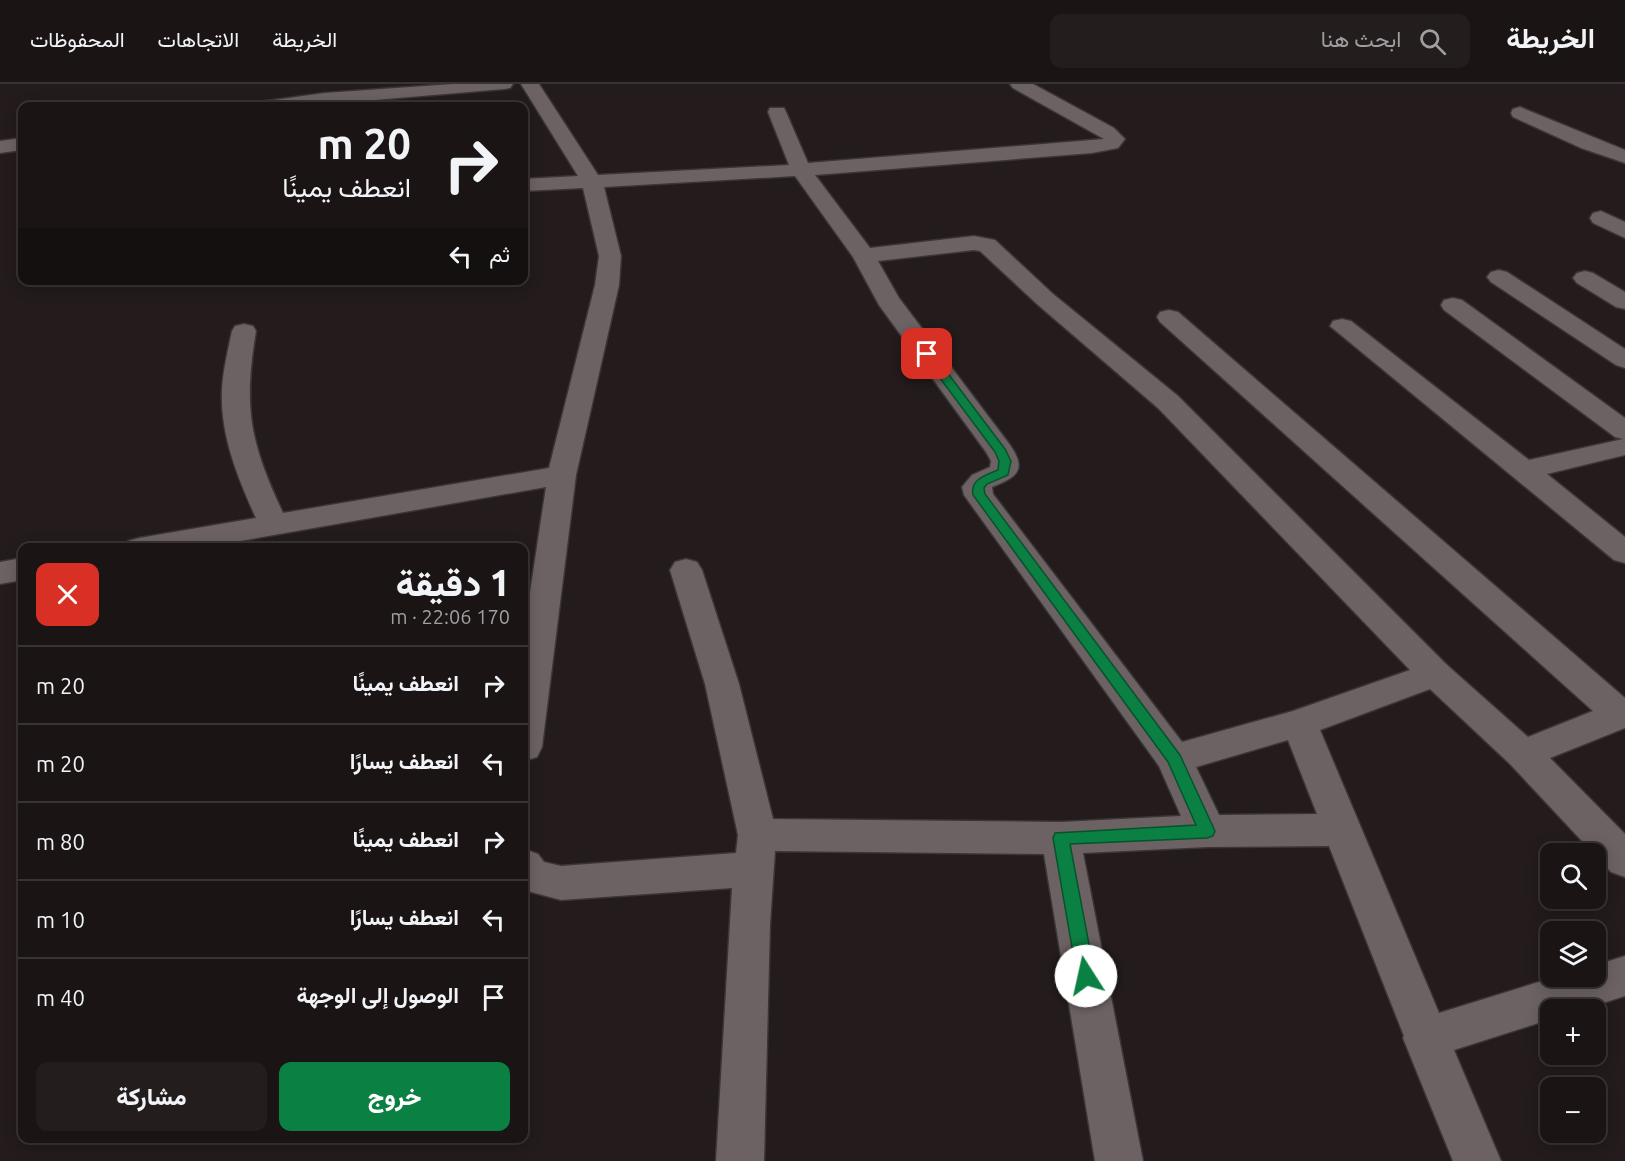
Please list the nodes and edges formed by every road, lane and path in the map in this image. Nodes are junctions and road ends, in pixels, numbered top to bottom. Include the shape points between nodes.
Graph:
1 (504, 84) edge
2 (530, 84) edge
3 (1019, 84) edge
4 (355, 90) edge
5 (288, 102) edge
6 (777, 112) dead end
7 (1520, 113) dead end
8 (18, 145) edge
9 (0, 147) edge
10 (1625, 157) edge
11 (801, 170) junction
12 (592, 182) junction
13 (528, 186) edge
14 (1601, 218) dead end
15 (1625, 231) edge
16 (864, 256) junction
17 (1499, 277) dead end
18 (1585, 278) dead end
19 (1625, 302) edge
20 (1453, 305) dead end
21 (1169, 317) dead end
22 (1342, 326) dead end
23 (244, 331) dead end
24 (1625, 360) edge
25 (1625, 431) edge
26 (1625, 447) edge
27 (1524, 470) junction
28 (562, 475) junction
29 (273, 523) junction
30 (166, 543) edge
31 (1625, 553) edge
32 (18, 570) edge
33 (686, 570) dead end
34 (0, 573) edge
35 (1435, 674) junction
36 (1623, 714) edge
37 (528, 718) edge
38 (1299, 723) junction
39 (1523, 754) junction
40 (1174, 759) junction
41 (1207, 831) junction
42 (1343, 831) junction
43 (1061, 838) junction
44 (755, 852) junction
45 (1625, 860) edge
46 (528, 871) edge
47 (1625, 976) edge
48 (1425, 1038) junction
49 (740, 1161) edge
50 (1119, 1161) edge
51 (1477, 1161) edge

1 - 4 street via 444,91
2 - 12 street via 543,122
3 - 11 street via 1115,139 1111,144 1092,147
4 - 5 street
6 - 11 street
7 - 10 street
8 - 9 street
11 - 12 street
11 - 16 street
12 - 13 street
12 - 28 street via 610,256 607,285
14 - 15 street
16 - 35 street via 974,243 992,248 1045,299 1168,402
16 - 40 street via 888,300 1005,461 1003,472 977,487 979,495
17 - 24 street
18 - 19 street
20 - 25 street
21 - 36 street
22 - 27 street
23 - 29 street via 234,399 239,439
26 - 27 street
27 - 31 street
28 - 29 street
28 - 37 street
29 - 30 street
32 - 34 street
33 - 44 street via 722,684
35 - 38 street
35 - 39 street
36 - 39 street
38 - 40 street
38 - 42 street
39 - 45 street
40 - 41 street
41 - 42 street
41 - 43 street
42 - 48 street
43 - 44 street
43 - 50 street
44 - 46 street via 561,883 532,876
44 - 49 street
47 - 48 street
48 - 51 street

